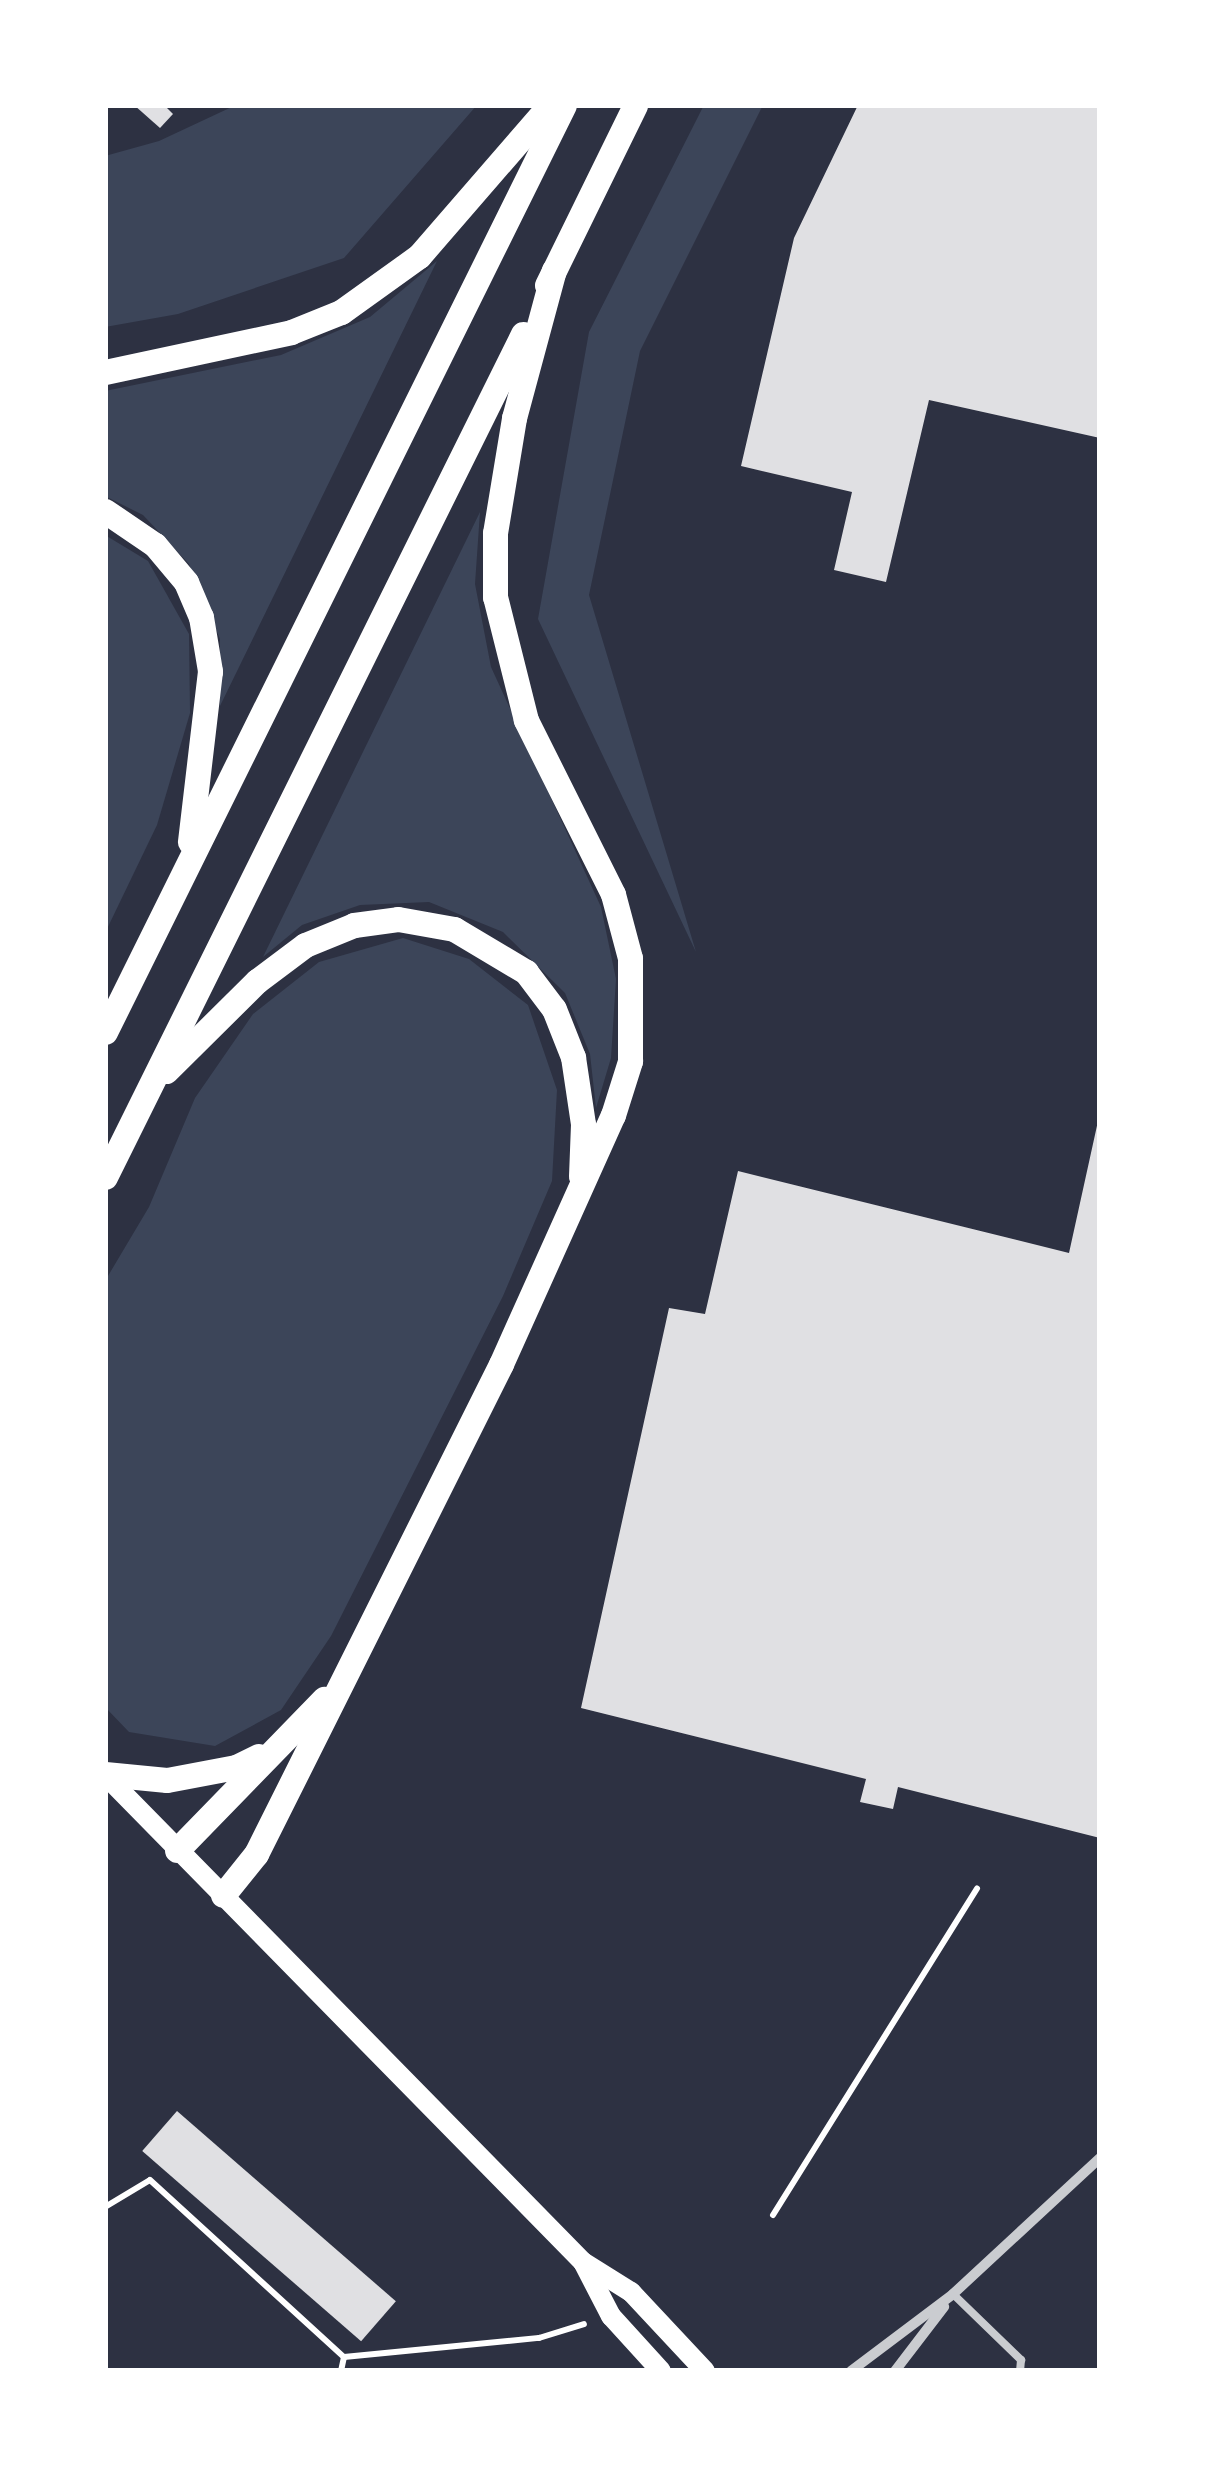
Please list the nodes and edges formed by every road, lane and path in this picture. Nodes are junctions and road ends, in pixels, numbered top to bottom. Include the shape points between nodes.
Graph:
1 (550, 105) edge
2 (564, 105) edge
3 (636, 105) edge
4 (554, 270) junction
5 (105, 372) edge
6 (105, 510) edge
7 (184, 872) junction
8 (105, 1032) edge
9 (152, 1084) junction
10 (105, 1177) edge
11 (580, 1192) junction
12 (338, 1684) junction
13 (268, 1752) junction
14 (105, 1774) edge
15 (177, 1850) junction
16 (977, 1890) dead end
17 (223, 1896) junction
18 (1100, 2158) edge
19 (105, 2207) edge
20 (774, 2214) dead end
21 (583, 2262) junction
22 (953, 2294) junction
23 (611, 2316) junction
24 (344, 2357) junction
25 (341, 2371) edge
26 (661, 2371) edge
27 (705, 2371) edge
28 (851, 2371) edge
29 (895, 2371) edge
30 (1020, 2371) edge

1 - 5 main road via 419,256 341,312 291,332
2 - 7 main road
3 - 4 main road
4 - 9 main road
4 - 11 main road via 514,418 496,532 495,598 526,720 613,894 630,958 630,1062
6 - 7 main road via 155,545 186,582 202,617 210,671
7 - 8 main road
9 - 10 main road
9 - 11 main road via 257,981 305,944 354,925 398,919 454,929 526,972 554,1008 573,1057 583,1124
11 - 12 main road
12 - 13 main road
12 - 17 main road via 256,1854
13 - 14 main road via 236,1767 167,1780
13 - 15 main road
14 - 15 main road
15 - 17 main road
16 - 20 path
17 - 21 main road
18 - 22 street
19 - 24 path via 150,2180
21 - 23 main road
21 - 27 main road via 631,2292
22 - 28 street
22 - 29 street
22 - 30 lane via 1021,2360
23 - 24 path via 539,2338
23 - 26 main road
24 - 25 path

